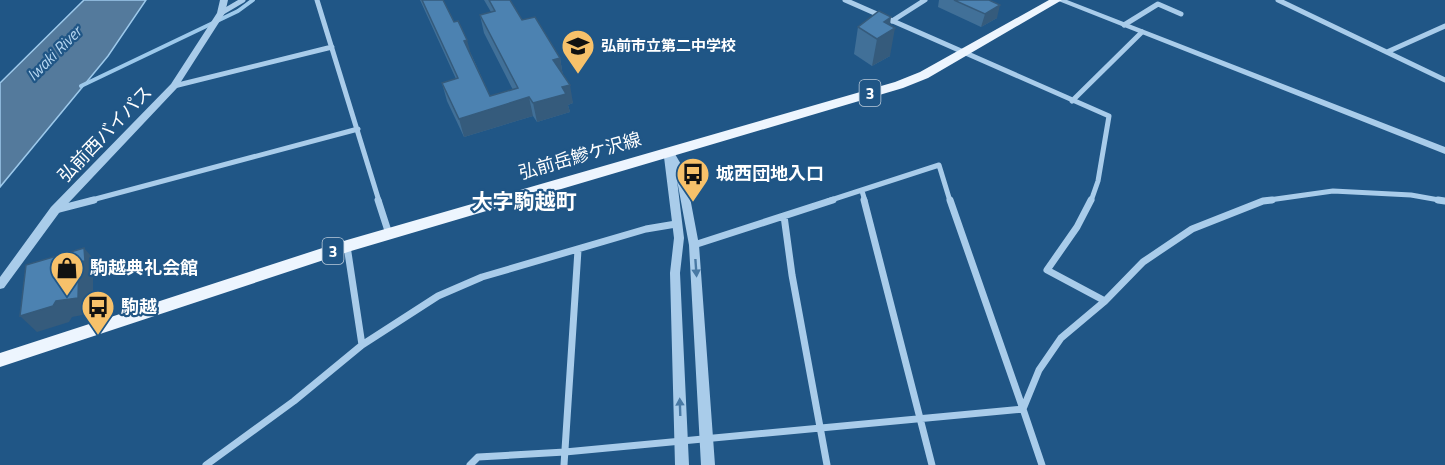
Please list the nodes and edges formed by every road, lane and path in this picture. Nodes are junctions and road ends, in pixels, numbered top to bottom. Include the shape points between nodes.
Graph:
1 (224, 0) edge
2 (243, 0) edge
3 (317, 0) edge
4 (845, 0) edge
5 (860, 0) edge
6 (925, 0) edge
7 (1058, 0) edge
8 (1278, 0) edge
9 (854, 4) junction
10 (221, 13) junction
11 (1181, 14) dead end
12 (892, 21) junction
13 (1124, 25) junction
14 (1445, 26) edge
15 (1142, 32) junction
16 (332, 47) junction
17 (1387, 52) junction
18 (965, 53) junction
19 (1445, 80) edge
20 (174, 86) junction
21 (1072, 101) junction
22 (358, 129) junction
23 (669, 151) junction
24 (1445, 151) edge
25 (862, 190) junction
26 (1445, 201) edge
27 (55, 210) junction
28 (784, 216) junction
29 (676, 224) junction
30 (389, 234) junction
31 (694, 245) junction
32 (347, 246) junction
33 (578, 250) junction
34 (0, 285) edge
35 (1105, 301) junction
36 (363, 345) junction
37 (0, 360) edge
38 (1023, 408) junction
39 (920, 420) junction
40 (821, 426) junction
41 (706, 437) junction
42 (681, 441) junction
43 (565, 452) junction
44 (206, 465) edge
45 (470, 465) edge
46 (564, 465) edge
47 (682, 465) edge
48 (708, 465) edge
49 (827, 465) edge
50 (932, 465) edge
51 (1042, 465) edge

1 - 10 street, 弘前西バイパス
2 - 10 street
3 - 16 street
4 - 9 street
5 - 9 street
6 - 12 street
7 - 13 street
7 - 18 main road, 弘前岳鰺ケ沢線 / 3
8 - 17 street
9 - 12 street
10 - 20 street, 弘前西バイパス
11 - 13 street via 1158,4
12 - 18 street
13 - 15 street
14 - 17 street
15 - 21 street
15 - 24 street
16 - 20 street
16 - 22 street
17 - 19 street
18 - 21 street
18 - 23 main road, 弘前岳鰺ケ沢線 / 3 via 899,85
20 - 27 street, 弘前西バイパス
21 - 35 street via 1108,116 1098,180 1088,209 1047,270
22 - 27 street
22 - 30 street
23 - 29 street
23 - 30 main road, 弘前岳鰺ケ沢線 / 3
23 - 31 street via 680,171
25 - 28 street
25 - 38 street via 939,165
25 - 39 street
26 - 35 street via 1333,191 1263,201 1192,229 1143,262
27 - 34 street, 弘前西バイパス
28 - 31 street
28 - 40 street
29 - 33 street
42 -> 29 street
30 - 32 main road, 弘前岳鰺ケ沢線 / 3
31 -> 41 street
32 - 36 street
32 - 37 main road, 弘前岳鰺ケ沢線 / 3
33 - 36 street via 482,277 446,292
33 - 43 street
35 - 38 street via 1061,338 1039,370
36 - 44 street
38 - 39 street
38 - 51 street
39 - 40 street
39 - 50 street
40 - 41 street
40 - 49 street
41 - 42 street
41 - 48 street
42 - 43 street
42 - 47 street
43 - 45 street via 478,457
43 - 46 street

